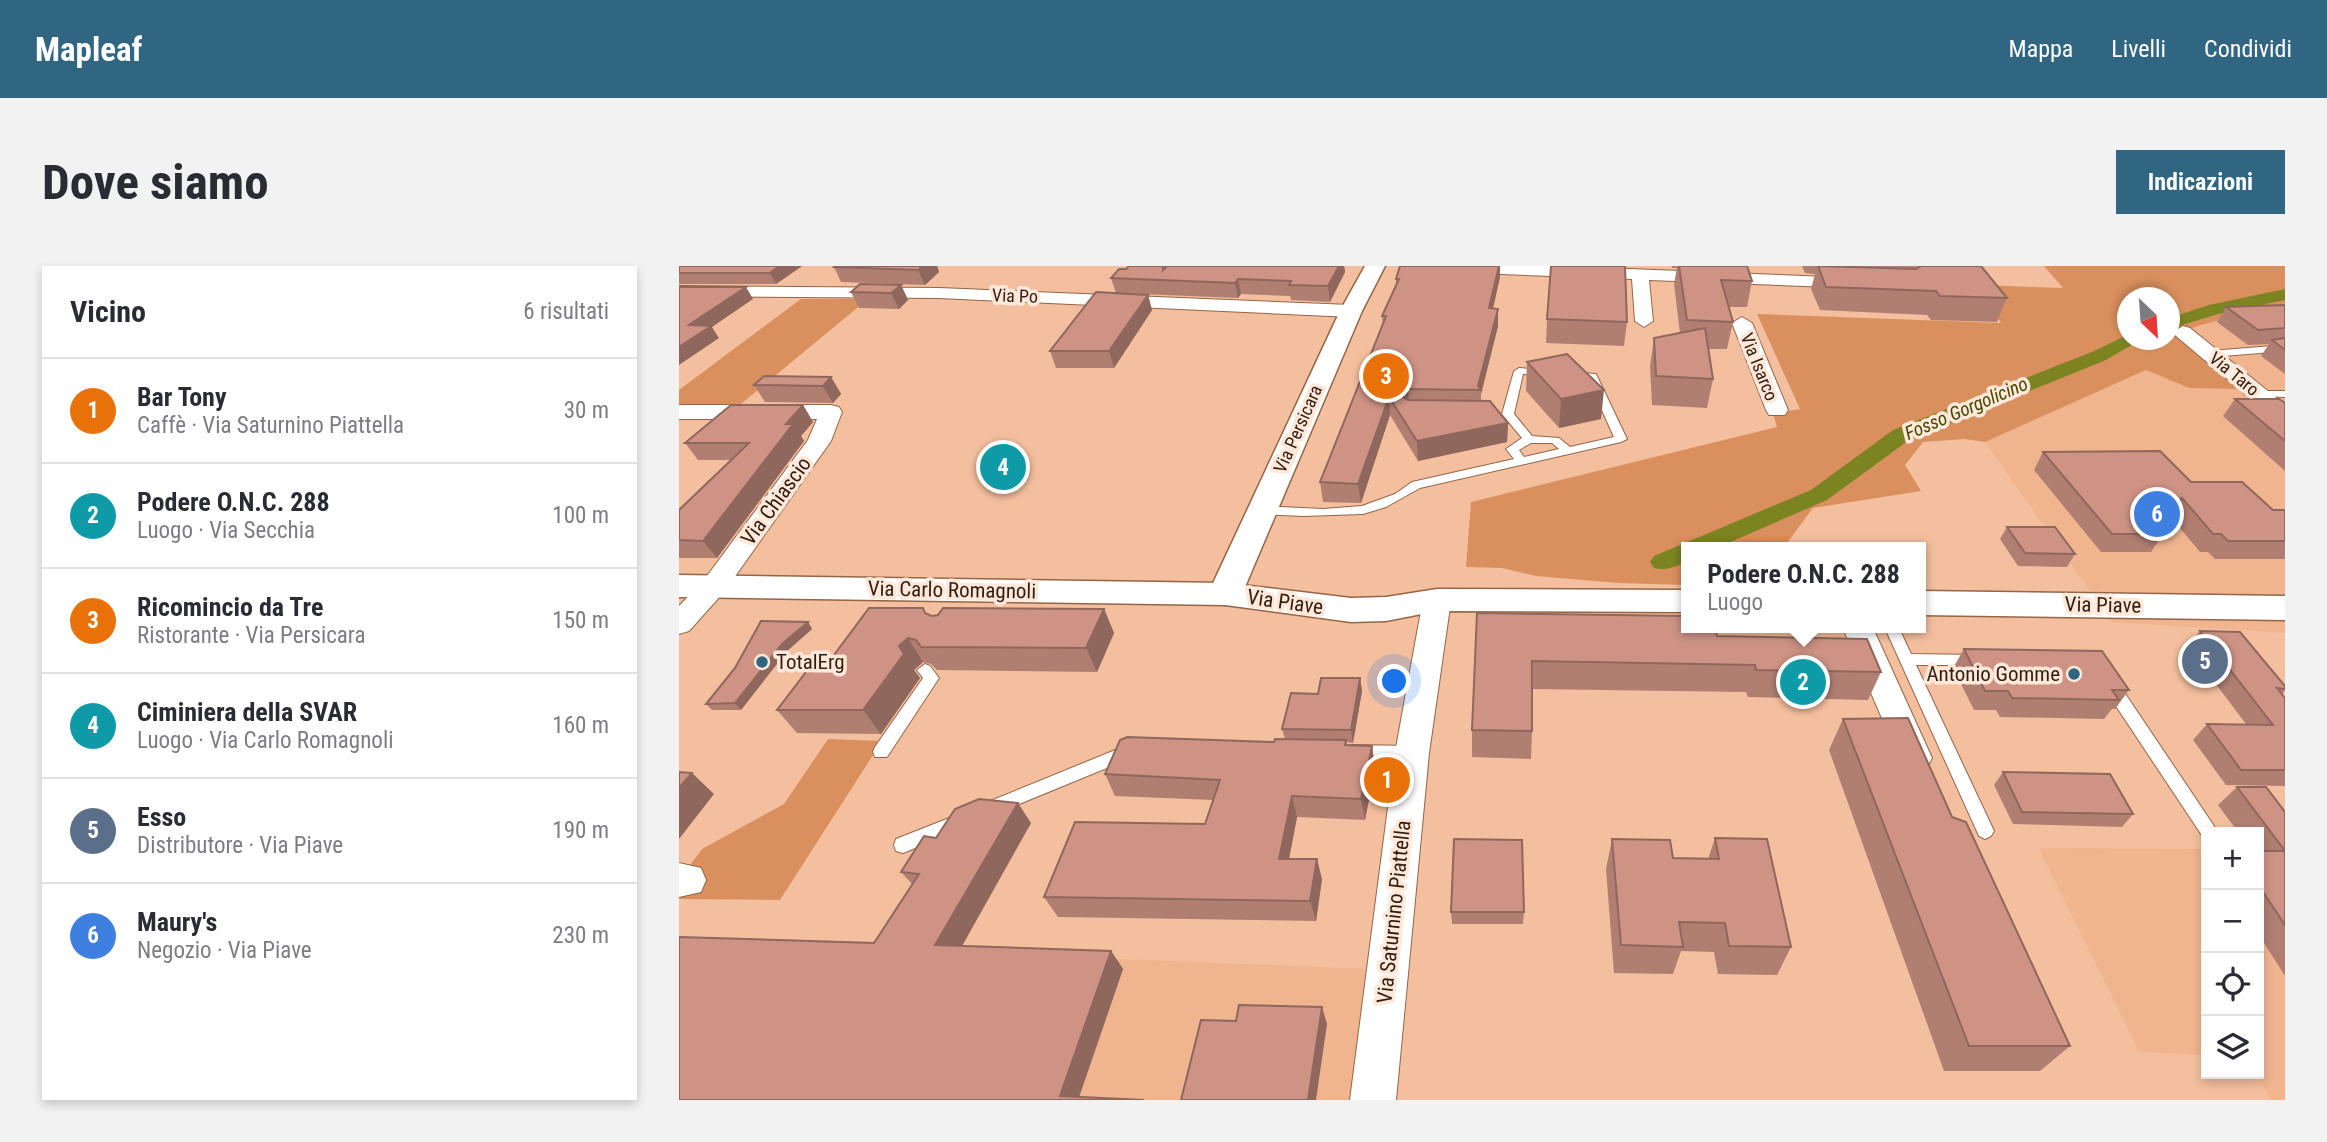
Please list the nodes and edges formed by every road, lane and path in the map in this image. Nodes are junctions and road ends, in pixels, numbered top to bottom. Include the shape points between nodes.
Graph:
1 (1375, 266) edge
2 (1422, 266) edge
3 (1640, 274) junction
4 (1869, 284) edge
5 (679, 291) edge
6 (1351, 311) junction
7 (1644, 321) dead end
8 (1742, 324) dead end
9 (2183, 332) dead end
10 (2285, 348) edge
11 (2210, 354) junction
12 (2259, 394) junction
13 (2285, 394) edge
14 (1777, 410) dead end
15 (679, 412) edge
16 (2285, 416) edge
17 (1529, 439) junction
18 (1567, 451) junction
19 (1521, 461) junction
20 (1262, 510) junction
21 (679, 586) edge
22 (714, 586) junction
23 (1225, 594) junction
24 (1437, 600) junction
25 (1681, 601) edge
26 (1926, 603) edge
27 (2277, 611) edge
28 (679, 624) edge
29 (1860, 633) edge
30 (1894, 633) edge
31 (1907, 659) junction
32 (2000, 660) edge
33 (925, 670) edge
34 (2101, 671) edge
35 (1149, 749) edge
36 (1329, 751) edge
37 (881, 752) dead end
38 (1412, 753) junction
39 (1927, 786) edge
40 (2206, 827) edge
41 (1985, 831) dead end
42 (903, 845) dead end
43 (1373, 1100) edge

1 - 6 main road, Via Persicara
2 - 3 street
3 - 4 street
3 - 7 street
5 - 6 street, Via Po via 953,294
6 - 20 main road, Via Persicara
8 - 14 street, Via Isarco
9 - 11 street, Via Taro
10 - 11 lane
11 - 12 street, Via Taro
12 - 13 lane
12 - 16 street, Via Taro
15 - 22 street, Via Chiascio via 831,412 819,440
17 - 18 lane via 1555,440
17 - 18 lane via 1502,414 1520,371 1592,376 1621,439
17 - 19 lane via 1512,449
18 - 19 lane
19 - 20 lane via 1416,485 1385,506 1361,511
20 - 23 main road, Via Persicara
21 - 22 main road, Via Carlo Romagnoli
22 - 23 main road, Via Carlo Romagnoli via 969,596
22 - 28 street, Via Chiascio
23 - 24 main road, Via Piave via 1351,610
24 - 25 main road, Via Piave
24 - 38 street, Via Saturnino Piattella
26 - 27 main road, Via Piave
29 - 39 street
30 - 31 lane
31 - 32 lane
31 - 41 lane
33 - 37 lane via 931,678
34 - 40 lane
35 - 42 lane via 1135,749
36 - 38 lane
38 - 43 street, Via Saturnino Piattella

